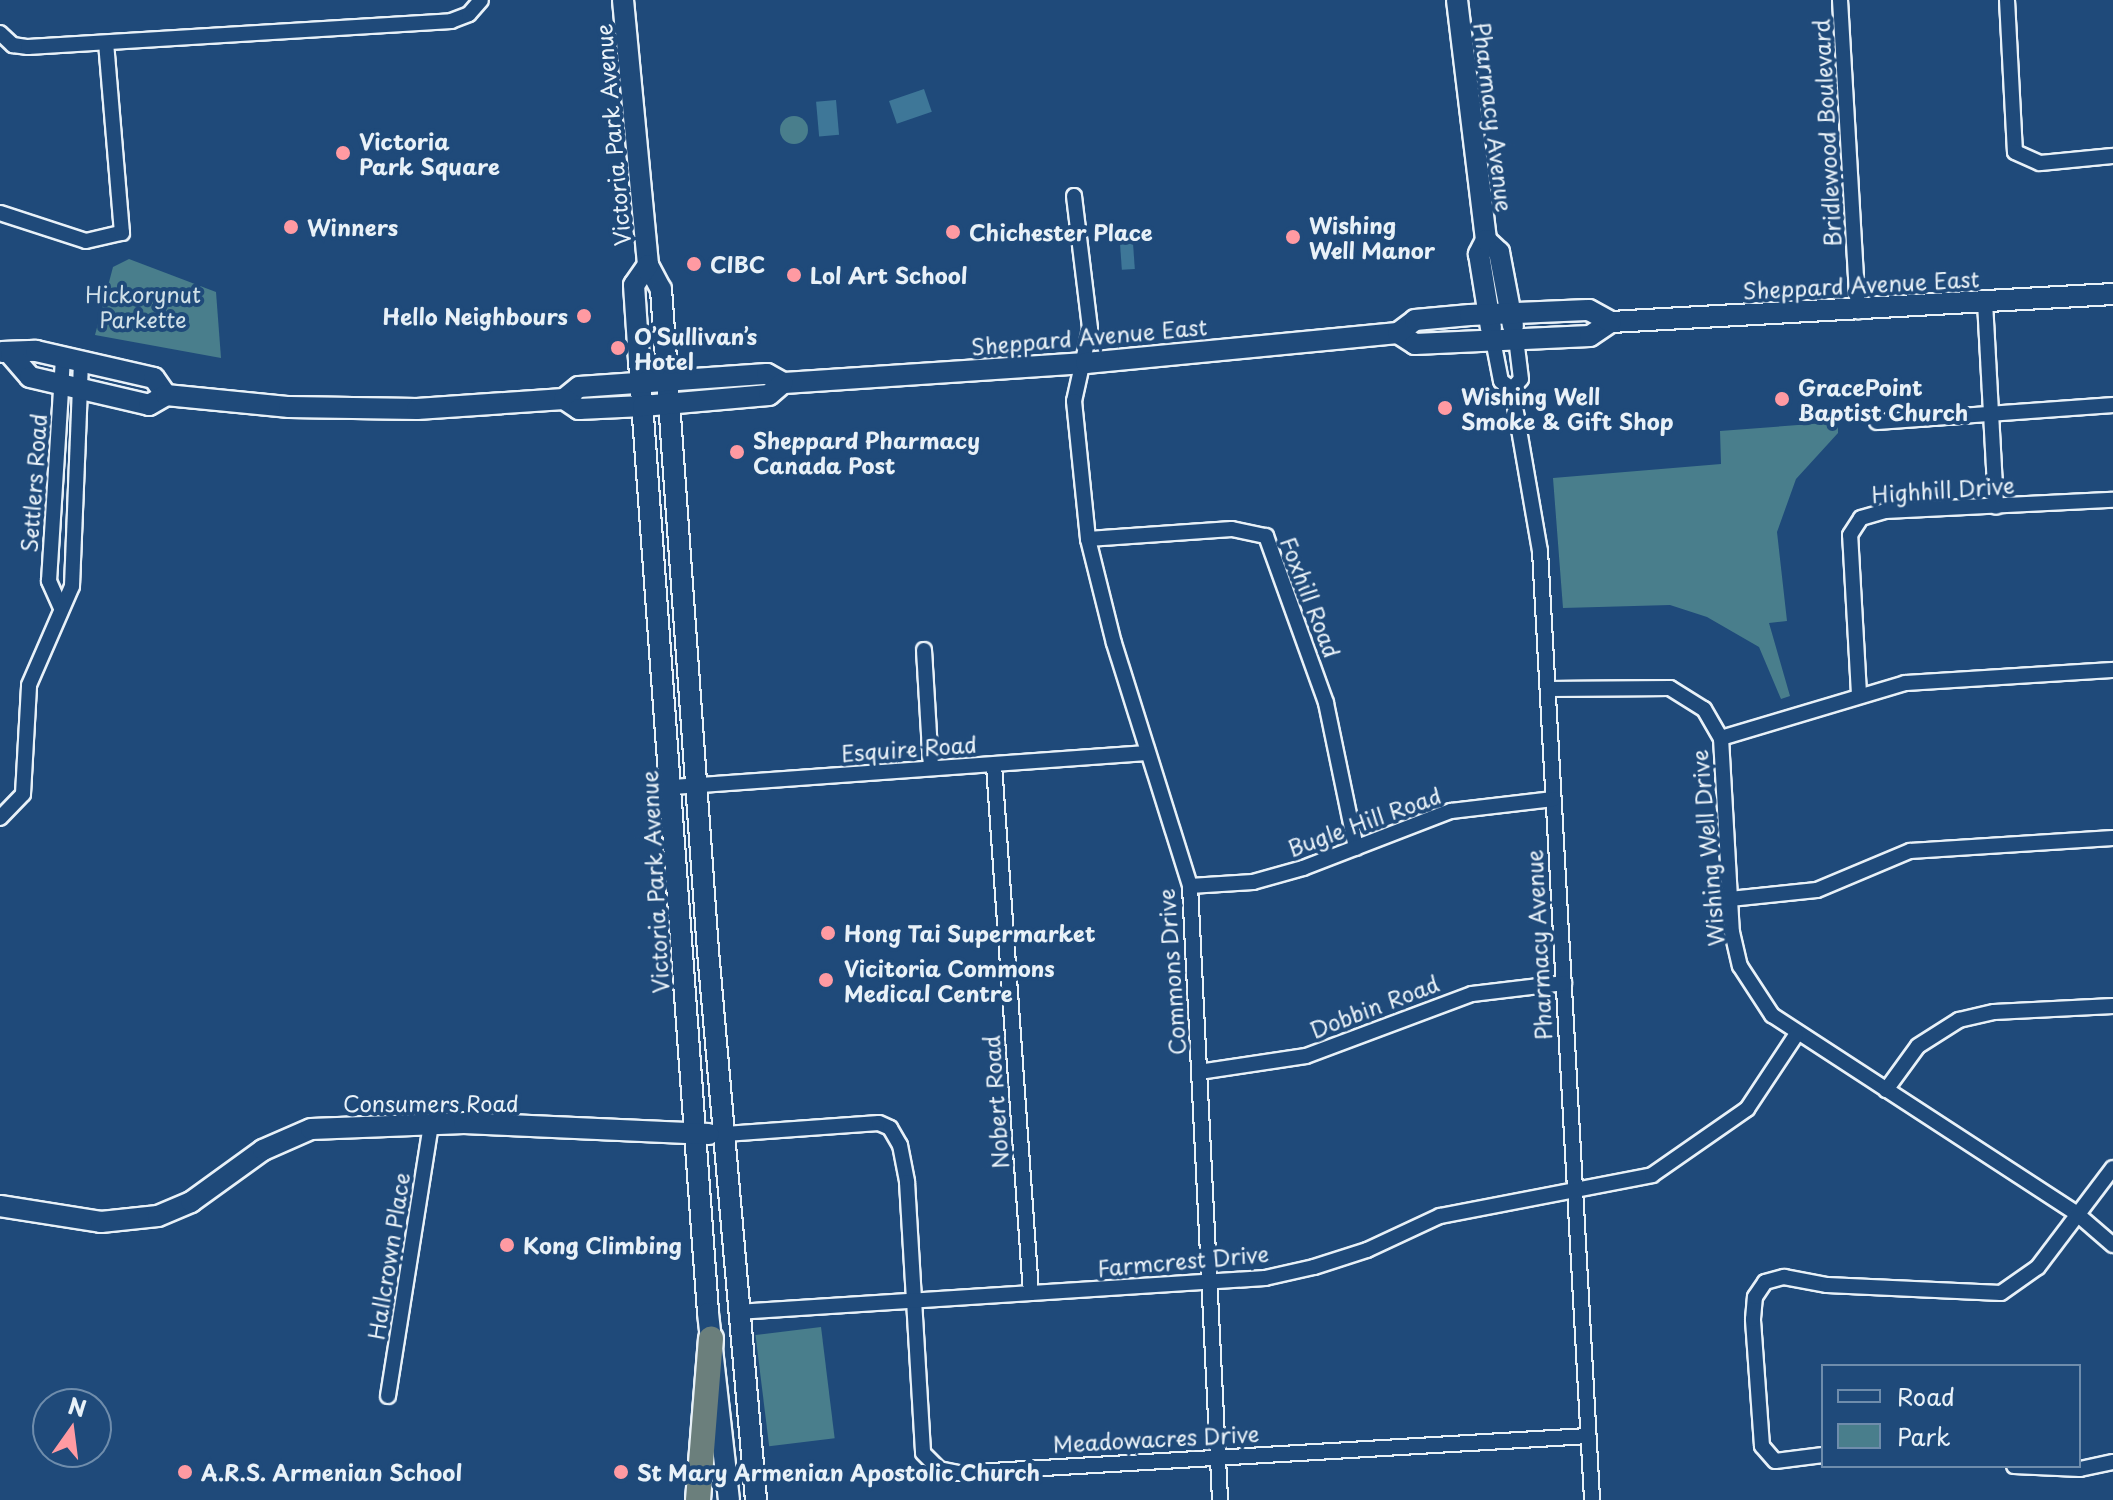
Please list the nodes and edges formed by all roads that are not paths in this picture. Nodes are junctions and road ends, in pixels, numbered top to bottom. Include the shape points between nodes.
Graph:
1 (481, 0) edge
2 (623, 0) edge
3 (1457, 0) edge
4 (1840, 0) edge
5 (2007, 0) edge
6 (0, 33) edge
7 (106, 44) junction
8 (2113, 156) edge
9 (1074, 196) dead end
10 (0, 213) edge
11 (1486, 240) junction
12 (648, 265) junction
13 (2113, 294) edge
14 (1985, 302) junction
15 (1858, 311) junction
16 (1511, 314) junction
17 (1489, 315) junction
18 (1611, 322) junction
19 (1398, 333) junction
20 (1516, 338) junction
21 (1493, 340) junction
22 (5, 353) edge
23 (72, 360) junction
24 (1086, 363) junction
25 (641, 384) junction
26 (72, 389) junction
27 (1512, 389) junction
28 (669, 393) junction
29 (166, 395) junction
30 (564, 399) junction
31 (2113, 405) edge
32 (643, 406) junction
33 (1990, 414) junction
34 (1877, 422) dead end
35 (2113, 500) edge
36 (1996, 507) junction
37 (1088, 539) junction
38 (61, 608) junction
39 (924, 650) dead end
40 (2113, 670) edge
41 (1549, 689) junction
42 (1859, 694) junction
43 (1721, 738) junction
44 (1147, 753) junction
45 (994, 765) junction
46 (931, 767) junction
47 (698, 786) junction
48 (673, 787) junction
49 (1553, 799) junction
50 (0, 818) edge
51 (2113, 838) edge
52 (1356, 848) junction
53 (1190, 886) junction
54 (1730, 899) junction
55 (1564, 983) junction
56 (2113, 1006) edge
57 (1796, 1035) junction
58 (1199, 1072) junction
59 (1886, 1090) junction
60 (431, 1123) junction
61 (695, 1134) junction
62 (725, 1134) junction
63 (2113, 1168) edge
64 (1575, 1191) junction
65 (0, 1206) edge
66 (2076, 1213) junction
67 (2113, 1245) edge
68 (1208, 1283) junction
69 (1031, 1293) junction
70 (912, 1301) junction
71 (737, 1312) junction
72 (711, 1339) junction
73 (388, 1396) dead end
74 (1588, 1436) junction
75 (1821, 1455) edge
76 (1218, 1458) junction
77 (2113, 1462) edge
78 (2058, 1468) edge
79 (698, 1500) edge
80 (729, 1500) edge
81 (756, 1500) edge
82 (1220, 1500) edge
83 (1592, 1500) edge

1 - 7 street via 469,14 451,21
2 - 12 main road, Victoria Park Avenue
3 - 11 main road, Pharmacy Avenue
4 - 15 street, Bridlewood Boulevard
5 - 8 street via 2015,152 2040,163
6 - 7 street via 13,45 28,47
7 - 10 street via 122,233 86,241
9 - 24 street via 1090,329
11 - 16 main road, Pharmacy Avenue via 1499,252
11 - 17 main road, Pharmacy Avenue via 1479,254
12 - 25 main road, Victoria Park Avenue via 634,285
12 - 28 main road, Victoria Park Avenue via 661,289
13 - 14 main road, Sheppard Avenue East
14 - 15 main road, Sheppard Avenue East
14 - 33 street
15 - 18 main road, Sheppard Avenue East
16 - 17 main road, Sheppard Avenue East
16 - 18 main road, Sheppard Avenue East via 1589,310
16 - 20 main road, Pharmacy Avenue
17 - 19 main road, Sheppard Avenue East via 1415,320
17 - 21 main road, Pharmacy Avenue
18 - 20 main road, Sheppard Avenue East via 1590,336
19 - 21 main road, Sheppard Avenue East via 1415,344
19 - 24 main road, Sheppard Avenue East
20 - 21 main road, Sheppard Avenue East
20 - 27 street, Pharmacy Avenue via 1521,379
21 - 27 street, Pharmacy Avenue via 1501,381
22 - 23 main road, Sheppard Avenue East via 36,351
22 - 26 main road, Sheppard Avenue East via 30,377
23 - 26 street, Settlers Road
23 - 29 main road, Sheppard Avenue East via 154,378
24 - 28 main road, Sheppard Avenue East via 783,383 769,395
24 - 37 street, Commons Drive via 1074,401
25 - 28 main road, Sheppard Avenue East
25 - 30 main road, Sheppard Avenue East via 579,387
25 - 32 main road, Victoria Park Avenue
26 - 29 main road, Sheppard Avenue East via 149,405
26 - 38 street, Settlers Road via 72,586
26 - 38 street, Settlers Road via 49,581
27 - 41 street, Pharmacy Avenue via 1540,551
28 - 32 main road, Sheppard Avenue East
28 - 47 main road, Victoria Park Avenue
29 - 30 main road, Sheppard Avenue East via 289,407 376,408
30 - 32 main road, Sheppard Avenue East via 579,409
31 - 33 street
32 - 48 main road, Victoria Park Avenue
33 - 34 street
33 - 36 street
35 - 36 street, Highhill Drive
36 - 42 street, Highhill Drive via 1885,511 1853,524
37 - 44 street, Commons Drive
37 - 52 street, Foxhill Road via 1232,529 1266,536 1326,703
38 - 50 street, Settlers Road via 29,685 23,794
39 - 46 street
40 - 42 street via 1924,680
41 - 43 street, Wishing Well Drive via 1670,688 1704,709
41 - 49 street, Pharmacy Avenue
42 - 43 street
43 - 54 street, Wishing Well Drive
44 - 45 street, Esquire Road
44 - 53 street, Commons Drive
45 - 46 street, Esquire Road
45 - 69 street, Nobert Road
46 - 47 street, Esquire Road
47 - 48 street, Esquire Road
47 - 62 main road, Victoria Park Avenue
48 - 61 main road, Victoria Park Avenue
49 - 52 street, Bugle Hill Road via 1451,811
49 - 55 street, Pharmacy Avenue
51 - 54 street via 1910,851 1817,890
52 - 53 street, Bugle Hill Road via 1253,882
53 - 58 street, Commons Drive
54 - 57 street, Wishing Well Drive via 1740,966 1772,1015
55 - 58 street, Dobbin Road via 1472,994 1422,1008 1306,1056
55 - 64 street, Pharmacy Avenue
56 - 59 street via 1994,1012 1959,1020 1918,1046
57 - 59 street, Wishing Well Drive
57 - 64 street, Farmcrest Drive via 1755,1099 1726,1127 1652,1175
58 - 68 street, Commons Drive
59 - 66 street, Wishing Well Drive
60 - 61 main road, Consumers Road
60 - 65 main road, Consumers Road via 311,1129 263,1150 191,1202 158,1216 101,1222
60 - 73 street, Hallcrown Place
61 - 62 main road, Meadowacres Drive
61 - 72 main road, Victoria Park Avenue
62 - 70 street, Meadowacres Drive via 879,1123 890,1128 900,1145 907,1182
62 - 71 main road, Victoria Park Avenue
63 - 66 street
64 - 68 street, Farmcrest Drive via 1440,1216 1367,1250 1314,1267
64 - 74 street, Pharmacy Avenue
66 - 67 street, Wishing Well Drive
66 - 75 street via 2027,1280 2001,1293 1827,1285 1784,1277 1765,1282 1755,1297 1753,1319 1762,1446 1775,1461
68 - 69 street, Farmcrest Drive
68 - 76 street, Commons Drive
69 - 70 street, Farmcrest Drive
70 - 71 street, Farmcrest Drive
70 - 76 street, Meadowacres Drive via 923,1453 939,1469 958,1473
71 - 81 main road, Victoria Park Avenue
72 - 79 highway
72 - 80 main road, Victoria Park Avenue
74 - 76 street, Meadowacres Drive
74 - 83 street, Pharmacy Avenue
76 - 82 street, Commons Drive
77 - 78 street

